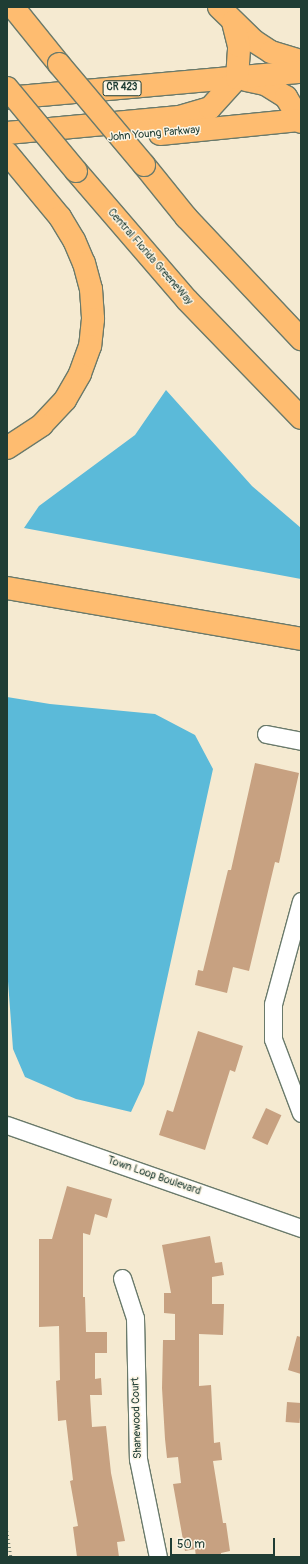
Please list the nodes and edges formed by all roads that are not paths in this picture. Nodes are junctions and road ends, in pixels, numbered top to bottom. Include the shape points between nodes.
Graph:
1 (13, 7) edge
2 (226, 15) edge
3 (301, 61) edge
4 (301, 72) edge
5 (237, 78) junction
6 (132, 87) junction
7 (7, 88) edge
8 (7, 98) edge
9 (7, 114) edge
10 (301, 121) edge
11 (7, 133) edge
12 (7, 147) edge
13 (7, 153) edge
14 (301, 339) edge
15 (301, 418) edge
16 (7, 448) edge
17 (7, 588) edge
18 (301, 639) edge
19 (266, 734) dead end
20 (301, 741) edge
21 (301, 901) edge
22 (301, 1113) edge
23 (7, 1125) edge
24 (301, 1228) edge
25 (122, 1278) dead end
26 (158, 1557) edge

1 - 14 highway, bridge via 186,217
2 - 3 highway via 271,52
2 - 5 highway via 239,46
4 - 5 highway, CR 423
5 - 6 highway, CR 423
5 - 10 highway via 265,84 286,97
5 - 11 highway via 210,108 198,114
6 - 8 highway, CR 423
6 - 9 highway via 101,105
7 - 15 highway, Central Florida GreeneWay, bridge via 187,300
10 - 12 highway, John Young Parkway
13 - 16 highway via 60,217 74,240 91,289 93,319 90,346 80,374 66,400 42,425
17 - 18 highway
19 - 20 street
21 - 22 street via 273,1004 274,1039
23 - 24 street, Town Loop Boulevard
25 - 26 street, Shanewood Court via 135,1318 138,1459

